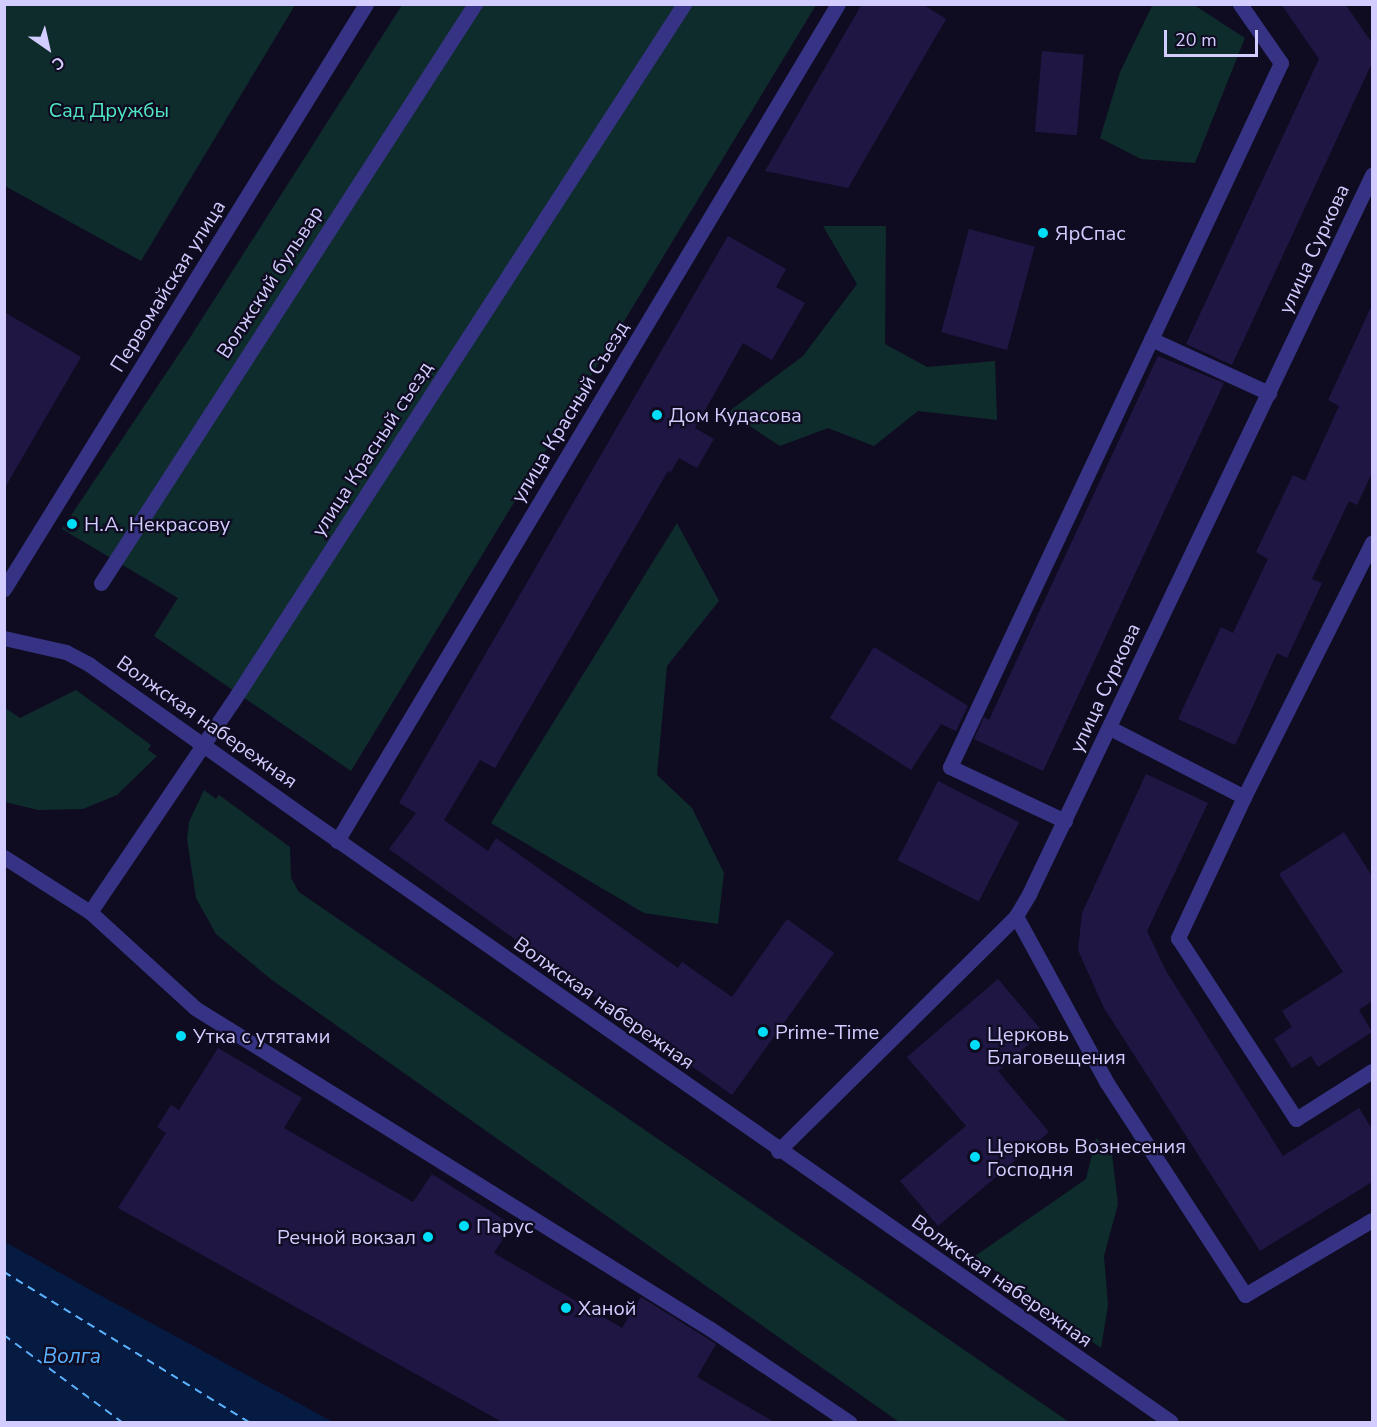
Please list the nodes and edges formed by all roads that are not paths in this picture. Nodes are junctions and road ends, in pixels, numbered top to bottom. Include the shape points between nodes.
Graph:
1 (366, 4) edge
2 (475, 4) edge
3 (684, 4) edge
4 (838, 4) edge
5 (1240, 4) edge
6 (1372, 175) edge
7 (1151, 339) junction
8 (1269, 393) junction
9 (1372, 542) edge
10 (101, 583) dead end
11 (4, 589) edge
12 (4, 638) edge
13 (1110, 728) junction
14 (1244, 797) junction
15 (1065, 821) junction
16 (337, 841) junction
17 (4, 857) edge
18 (90, 912) junction
19 (1016, 916) junction
20 (1372, 1071) edge
21 (778, 1150) junction
22 (1372, 1220) edge
23 (849, 1422) edge
24 (1171, 1422) edge

1 - 11 street, Первомайская улица
2 - 10 street, Волжский бульвар
3 - 18 street, улица Красный съезд via 231,704
4 - 16 street, улица Красный Съезд
5 - 7 street via 1281,63
6 - 8 street, улица Суркова
7 - 8 street
7 - 15 street via 950,767
8 - 13 street, улица Суркова
9 - 14 street
12 - 16 street, Волжская набережная, bridge via 66,652 90,665
13 - 14 street
13 - 15 street, улица Суркова
14 - 20 street via 1178,938 1296,1119
15 - 19 street, улица Суркова
16 - 21 street, Волжская набережная
17 - 18 street
18 - 23 street via 195,1008 709,1328
19 - 21 street, улица Суркова
19 - 22 street via 1107,1083 1245,1295
21 - 24 street, Волжская набережная

